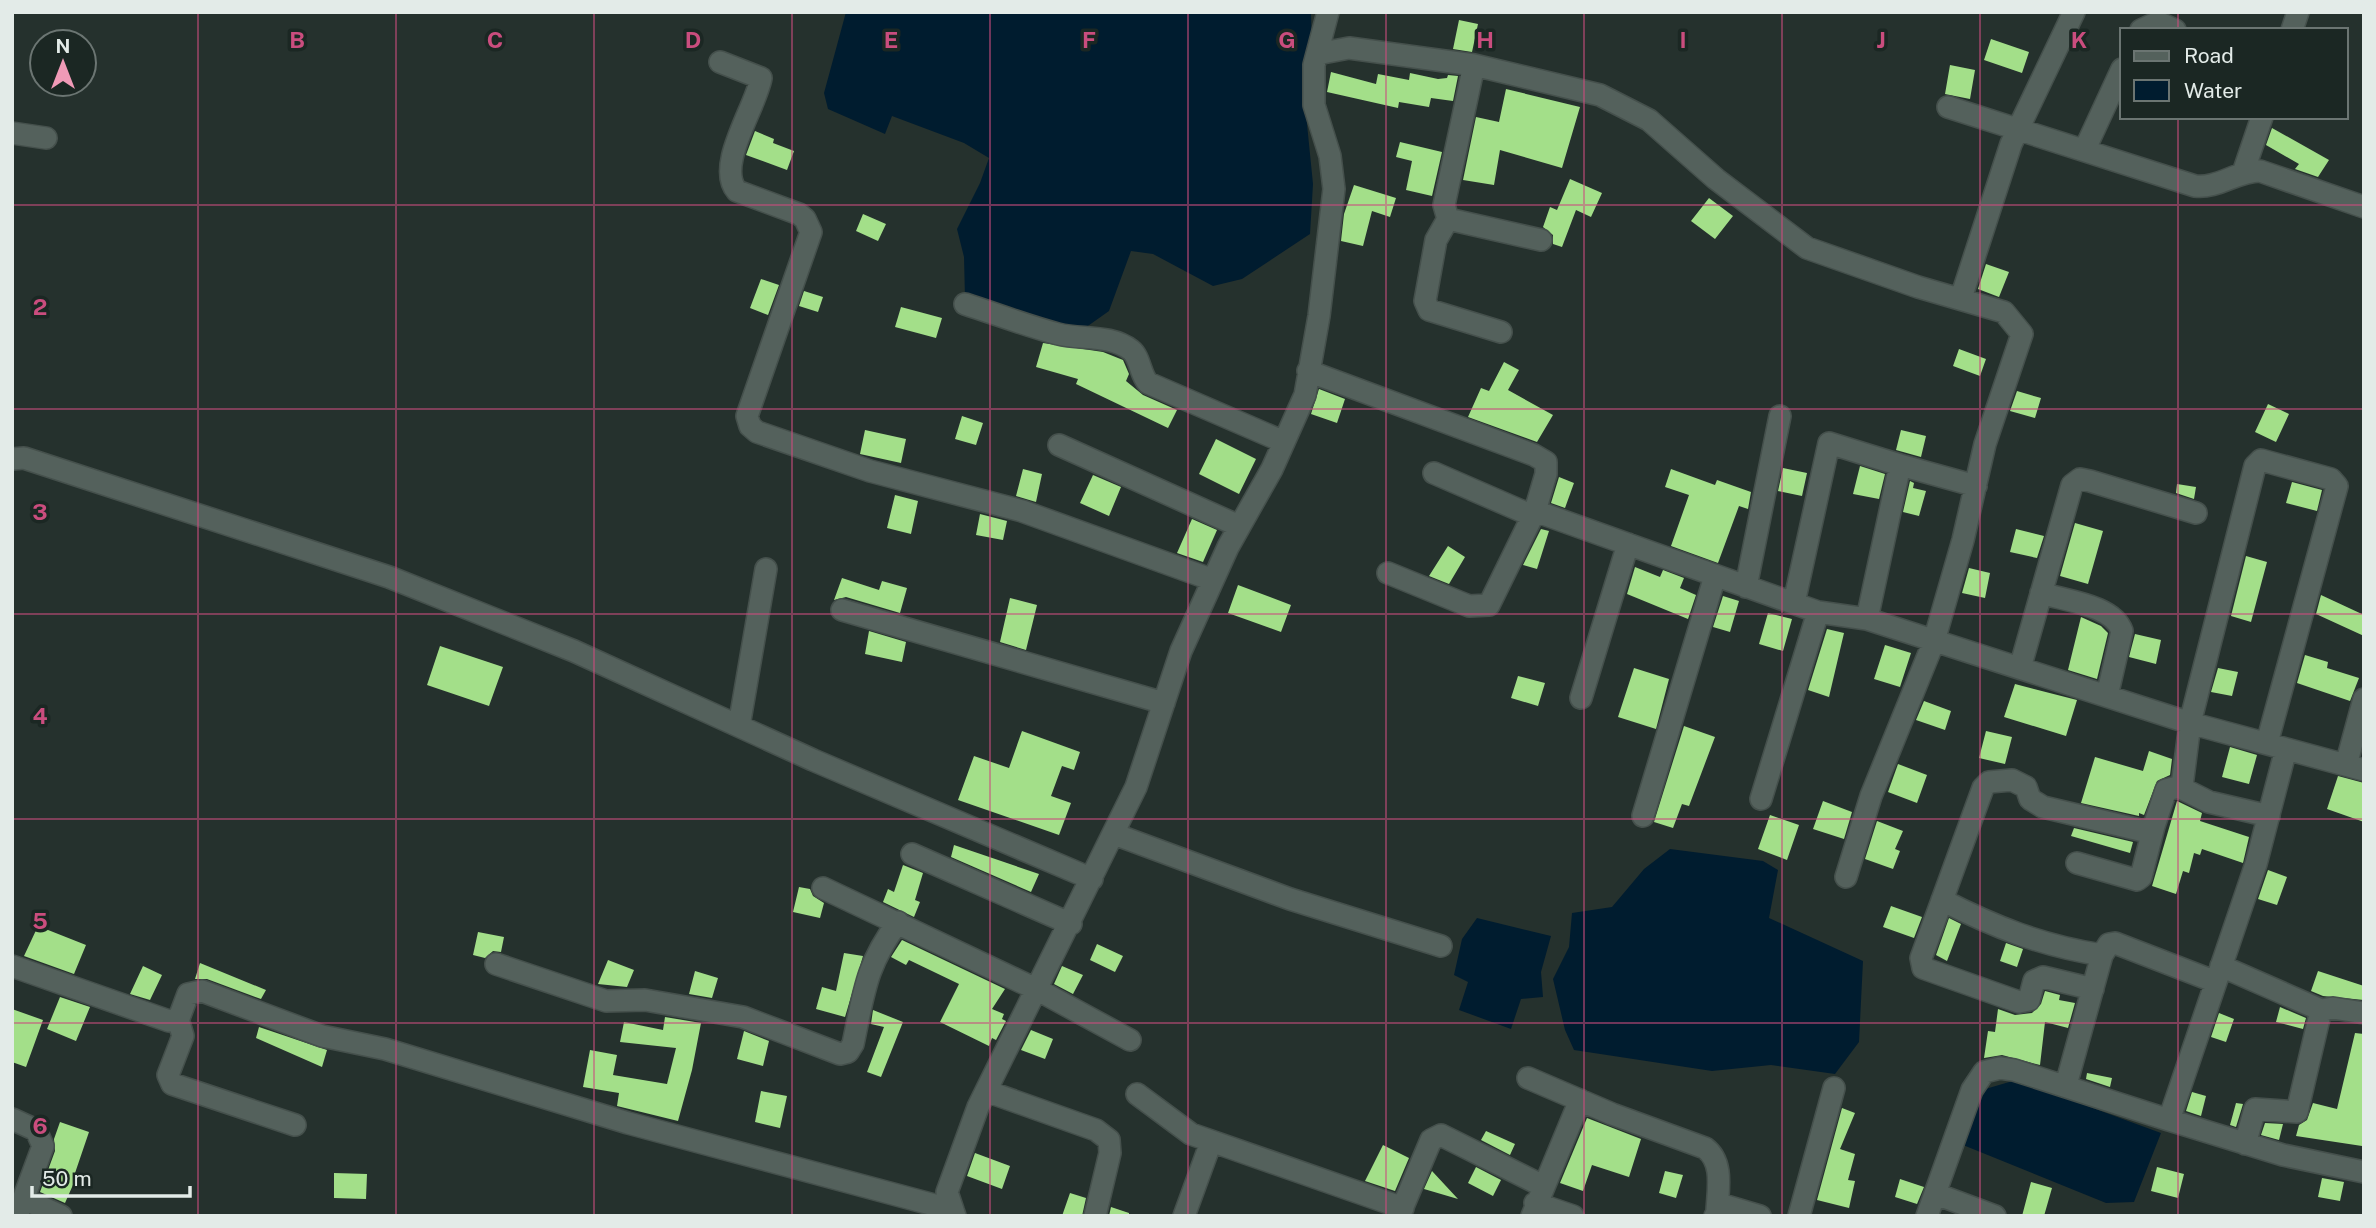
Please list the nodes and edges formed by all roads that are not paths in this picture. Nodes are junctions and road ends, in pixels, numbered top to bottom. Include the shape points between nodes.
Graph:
1 (1328, 12) edge
2 (2074, 12) edge
3 (2145, 28) edge
4 (2171, 28) edge
5 (1317, 54) junction
6 (720, 62) dead end
7 (1474, 65) junction
8 (2120, 73) edge
9 (1948, 107) dead end
10 (2261, 119) edge
11 (2018, 128) junction
12 (12, 133) edge
13 (46, 138) dead end
14 (2085, 149) junction
15 (2243, 173) junction
16 (2364, 207) edge
17 (1448, 219) junction
18 (1541, 240) dead end
19 (1961, 298) junction
20 (965, 304) dead end
21 (1501, 332) dead end
22 (1308, 371) junction
23 (1780, 416) dead end
24 (1284, 442) junction
25 (1059, 445) dead end
26 (12, 459) edge
27 (1900, 465) junction
28 (1434, 473) dead end
29 (1976, 486) junction
30 (2196, 513) dead end
31 (1534, 514) junction
32 (1240, 526) junction
33 (1628, 544) junction
34 (766, 569) dead end
35 (1388, 573) dead end
36 (1716, 576) junction
37 (1213, 580) junction
38 (1746, 587) junction
39 (2041, 593) junction
40 (1794, 603) junction
41 (842, 610) dead end
42 (1818, 612) junction
43 (1867, 619) junction
44 (1934, 641) junction
45 (2021, 668) junction
46 (2107, 696) junction
47 (1581, 698) dead end
48 (2364, 699) edge
49 (1164, 703) junction
50 (2190, 723) junction
51 (739, 726) junction
52 (2277, 746) junction
53 (2355, 767) edge
54 (2181, 788) junction
55 (1761, 799) dead end
56 (1643, 816) dead end
57 (2269, 816) junction
58 (2154, 826) junction
59 (1114, 834) junction
60 (912, 854) dead end
61 (2077, 863) dead end
62 (1846, 877) dead end
63 (1092, 879) junction
64 (823, 888) dead end
65 (1942, 900) junction
66 (898, 922) junction
67 (1071, 924) junction
68 (1441, 946) dead end
69 (2102, 955) junction
70 (496, 964) dead end
71 (12, 966) edge
72 (2218, 974) junction
73 (2093, 989) junction
74 (1038, 990) junction
75 (2321, 1010) junction
76 (2364, 1013) edge
77 (178, 1018) junction
78 (1130, 1040) dead end
79 (1528, 1078) dead end
80 (2066, 1085) junction
81 (1834, 1088) dead end
82 (986, 1091) junction
83 (1137, 1094) dead end
84 (1580, 1100) junction
85 (12, 1119) edge
86 (2169, 1120) junction
87 (295, 1125) dead end
88 (1211, 1142) junction
89 (2245, 1143) junction
90 (2364, 1172) edge
91 (1936, 1194) junction
92 (1536, 1201) edge
93 (20, 1207) edge
94 (1401, 1212) edge
95 (954, 1213) edge
96 (1716, 1213) edge
97 (61, 1216) edge
98 (1095, 1216) edge
99 (1184, 1216) edge
100 (1573, 1216) edge
101 (1760, 1216) edge
102 (1799, 1216) edge
103 (1927, 1216) edge
104 (1995, 1216) edge

1 - 5 street
2 - 11 street
3 - 4 street via 2158,22
5 - 7 street via 1349,48
5 - 22 street via 1314,105 1330,156 1334,189
6 - 37 street via 761,78 733,152 733,186 799,214 811,232 747,416 750,426 870,471 1022,511
7 - 17 street via 1444,205
7 - 19 street via 1600,95 1649,120 1716,179 1807,248
8 - 14 street
9 - 11 street
10 - 15 street
11 - 14 street
11 - 19 street
12 - 13 street
14 - 15 street via 2195,186
15 - 16 street via 2269,173
17 - 18 street
17 - 21 street via 1436,240 1425,301 1429,310
19 - 29 street via 2004,312 2022,334 1985,444
20 - 24 street via 1058,334 1101,338 1121,346 1136,357 1148,383
22 - 24 street via 1304,395
22 - 31 street via 1546,462
23 - 38 street
24 - 32 street
25 - 32 street
26 - 51 street via 24,458 389,577 574,651
27 - 29 street
27 - 40 street via 1829,443
27 - 43 street
28 - 31 street
29 - 44 street
30 - 39 street via 2080,479 2068,494
31 - 33 street
31 - 35 street via 1489,605 1469,606
32 - 37 street
33 - 36 street
33 - 47 street
34 - 51 street
36 - 38 street
36 - 56 street
37 - 49 street
38 - 40 street
39 - 45 street
39 - 46 street via 2108,613 2118,621 2122,631
40 - 42 street
41 - 49 street
42 - 43 street
42 - 55 street
43 - 44 street
44 - 45 street
44 - 62 street via 1871,796
45 - 46 street
46 - 50 street
48 - 53 street
49 - 59 street via 1136,787
50 - 52 street
50 - 52 street via 2255,466 2268,460 2331,479 2337,486
50 - 54 street
51 - 63 street
52 - 53 street
52 - 57 street
54 - 57 street via 2208,802
54 - 58 street via 2166,790
57 - 72 street
58 - 61 street via 2137,880
58 - 65 street via 2144,831 2043,807 2030,799 2026,787 1997,779 1983,788
59 - 63 street
59 - 68 street via 1290,899
60 - 67 street
63 - 67 street
64 - 66 street
65 - 69 street via 1996,928
65 - 73 street via 1921,958 1923,968 2019,1002 2029,1000 2034,981 2043,976
66 - 70 street via 877,950 853,1044 840,1054 743,1017 645,1000 606,1001
66 - 74 street
67 - 74 street
69 - 72 street via 2104,947 2115,943
69 - 73 street
71 - 77 street via 169,1021
72 - 75 street
72 - 86 street
73 - 80 street
74 - 78 street
74 - 82 street
75 - 76 street
75 - 89 street via 2297,1112 2255,1109
77 - 87 street via 183,1036 168,1076 172,1084
77 - 95 street via 188,994 202,991 321,1036 385,1049 614,1119
79 - 84 street
80 - 86 street
80 - 91 street via 2000,1068 1984,1072 1972,1090
81 - 102 street
82 - 95 street via 947,1192
82 - 98 street via 1096,1130 1109,1140
83 - 88 street via 1177,1125
84 - 92 street
84 - 96 street via 1713,1154 1719,1174
85 - 93 street via 36,1130 43,1139 42,1154
86 - 89 street
88 - 94 street
88 - 99 street
89 - 90 street
91 - 103 street
91 - 104 street
92 - 94 street via 1441,1135 1431,1140
92 - 100 street
93 - 97 street
96 - 101 street via 1723,1205

